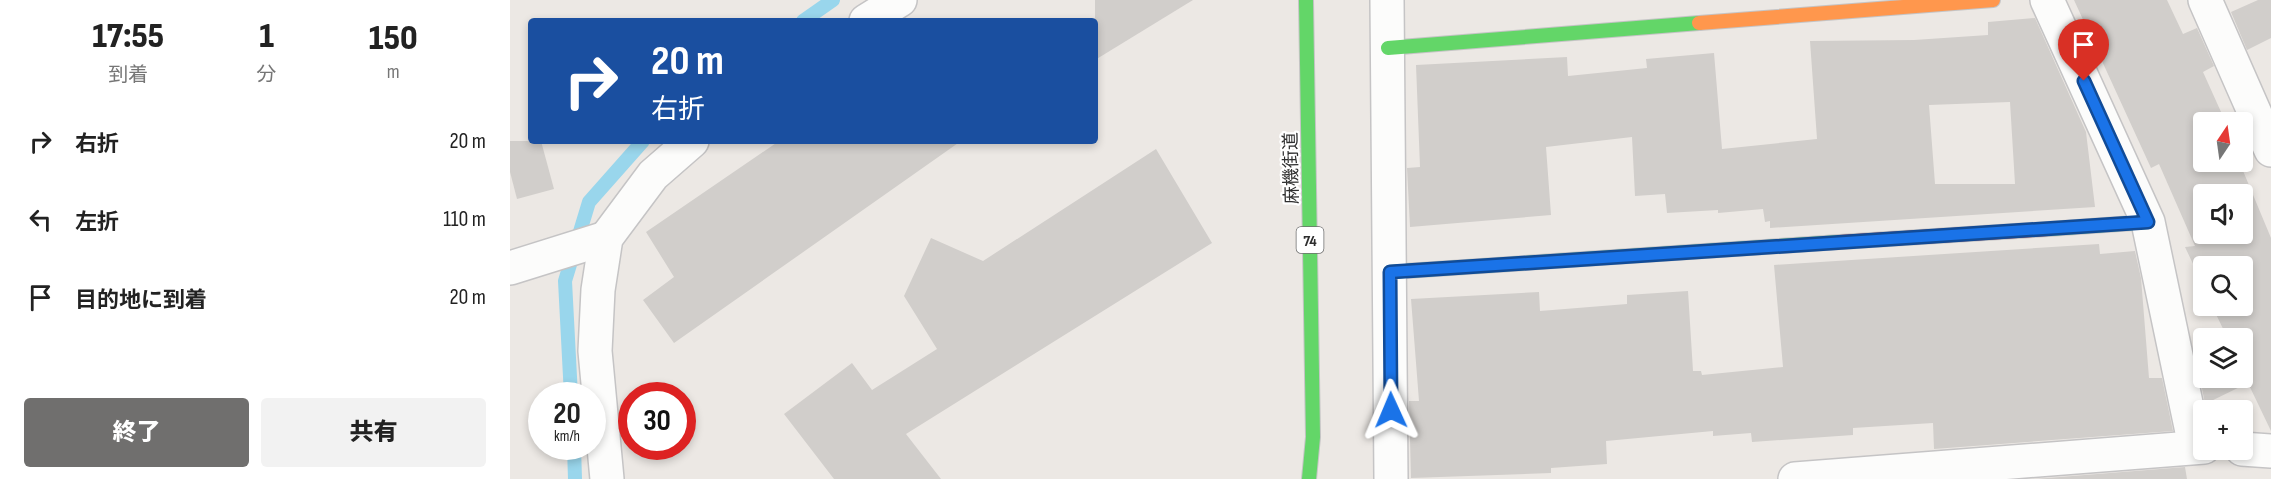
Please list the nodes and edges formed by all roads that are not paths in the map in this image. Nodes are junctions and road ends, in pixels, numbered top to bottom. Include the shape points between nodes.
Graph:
1 (900, 0) edge
2 (1306, 0) edge
3 (1387, 0) edge
4 (1993, 0) edge
5 (2047, 0) edge
6 (2205, 0) edge
7 (871, 18) edge
8 (1388, 48) junction
9 (689, 144) edge
10 (2271, 150) edge
11 (2148, 222) junction
12 (606, 238) junction
13 (515, 257) edge
14 (1390, 272) junction
15 (2193, 421) edge
16 (2193, 447) edge
17 (2253, 450) edge
18 (2271, 451) edge
19 (607, 479) edge
20 (1309, 479) edge
21 (1391, 479) edge
22 (1795, 479) edge

1 - 7 street
2 - 20 street, 麻機街道 / 74 via 1313,438
3 - 8 street
4 - 8 street
5 - 11 street
6 - 10 street
8 - 14 street
9 - 12 street via 653,175
11 - 14 street
11 - 15 street
12 - 13 street
12 - 19 street via 595,351
14 - 21 street
16 - 22 street
17 - 18 street

